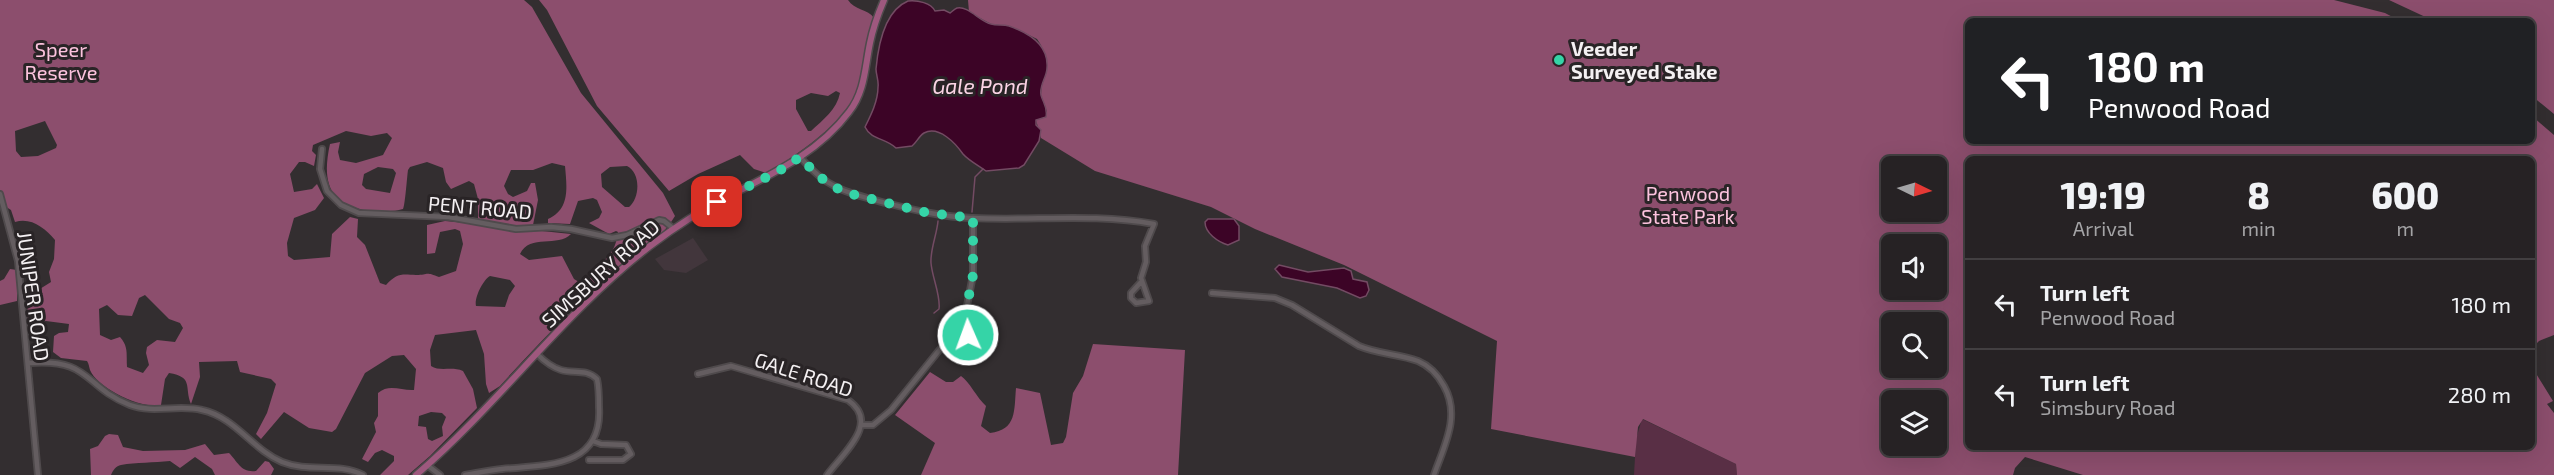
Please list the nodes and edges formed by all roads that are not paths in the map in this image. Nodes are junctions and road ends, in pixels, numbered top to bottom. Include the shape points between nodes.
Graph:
1 (884, 0) edge
2 (322, 149) dead end
3 (800, 157) junction
4 (0, 194) edge
5 (973, 218) junction
6 (674, 229) junction
7 (1142, 281) junction
8 (1212, 293) dead end
9 (537, 354) junction
10 (28, 363) junction
11 (698, 374) dead end
12 (862, 425) junction
13 (593, 441) junction
14 (589, 460) dead end
15 (427, 465) junction
16 (507, 472) edge
17 (38, 475) edge
18 (363, 475) edge
19 (416, 475) edge
20 (440, 475) edge
21 (467, 475) edge
22 (827, 475) edge
23 (1434, 475) edge

1 - 3 main road, SIMSBURY ROAD via 856,102 842,121
2 - 6 street, PENT ROAD via 320,169 327,191 341,205 359,213 449,217 516,229 551,227 612,238 659,220
3 - 5 street via 818,176 843,192 928,213
3 - 6 main road, SIMSBURY ROAD
4 - 10 street, JUNIPER ROAD via 18,261
5 - 7 street via 1106,219 1154,224 1145,246
5 - 12 street via 973,275 964,321 968,334 945,343 891,410 873,425
6 - 9 main road, SIMSBURY ROAD via 612,279
7 - 7 street via 1149,301 1136,303 1131,293
8 - 23 street via 1275,298 1359,346 1420,362 1433,370 1452,408 1452,422
9 - 13 street via 554,368 587,372 596,378 600,417
9 - 15 main road, SIMSBURY ROAD
10 - 17 street, JUNIPER ROAD
10 - 18 street via 73,366 111,395 137,407 215,413 271,457 292,465 350,469
11 - 12 street, GALE ROAD via 732,366 848,400 859,409
12 - 22 street, GALE ROAD
13 - 14 street via 626,445 631,454 623,460
13 - 16 street via 576,456 558,464
15 - 19 main road, SIMSBURY ROAD
15 - 20 street
16 - 21 street

